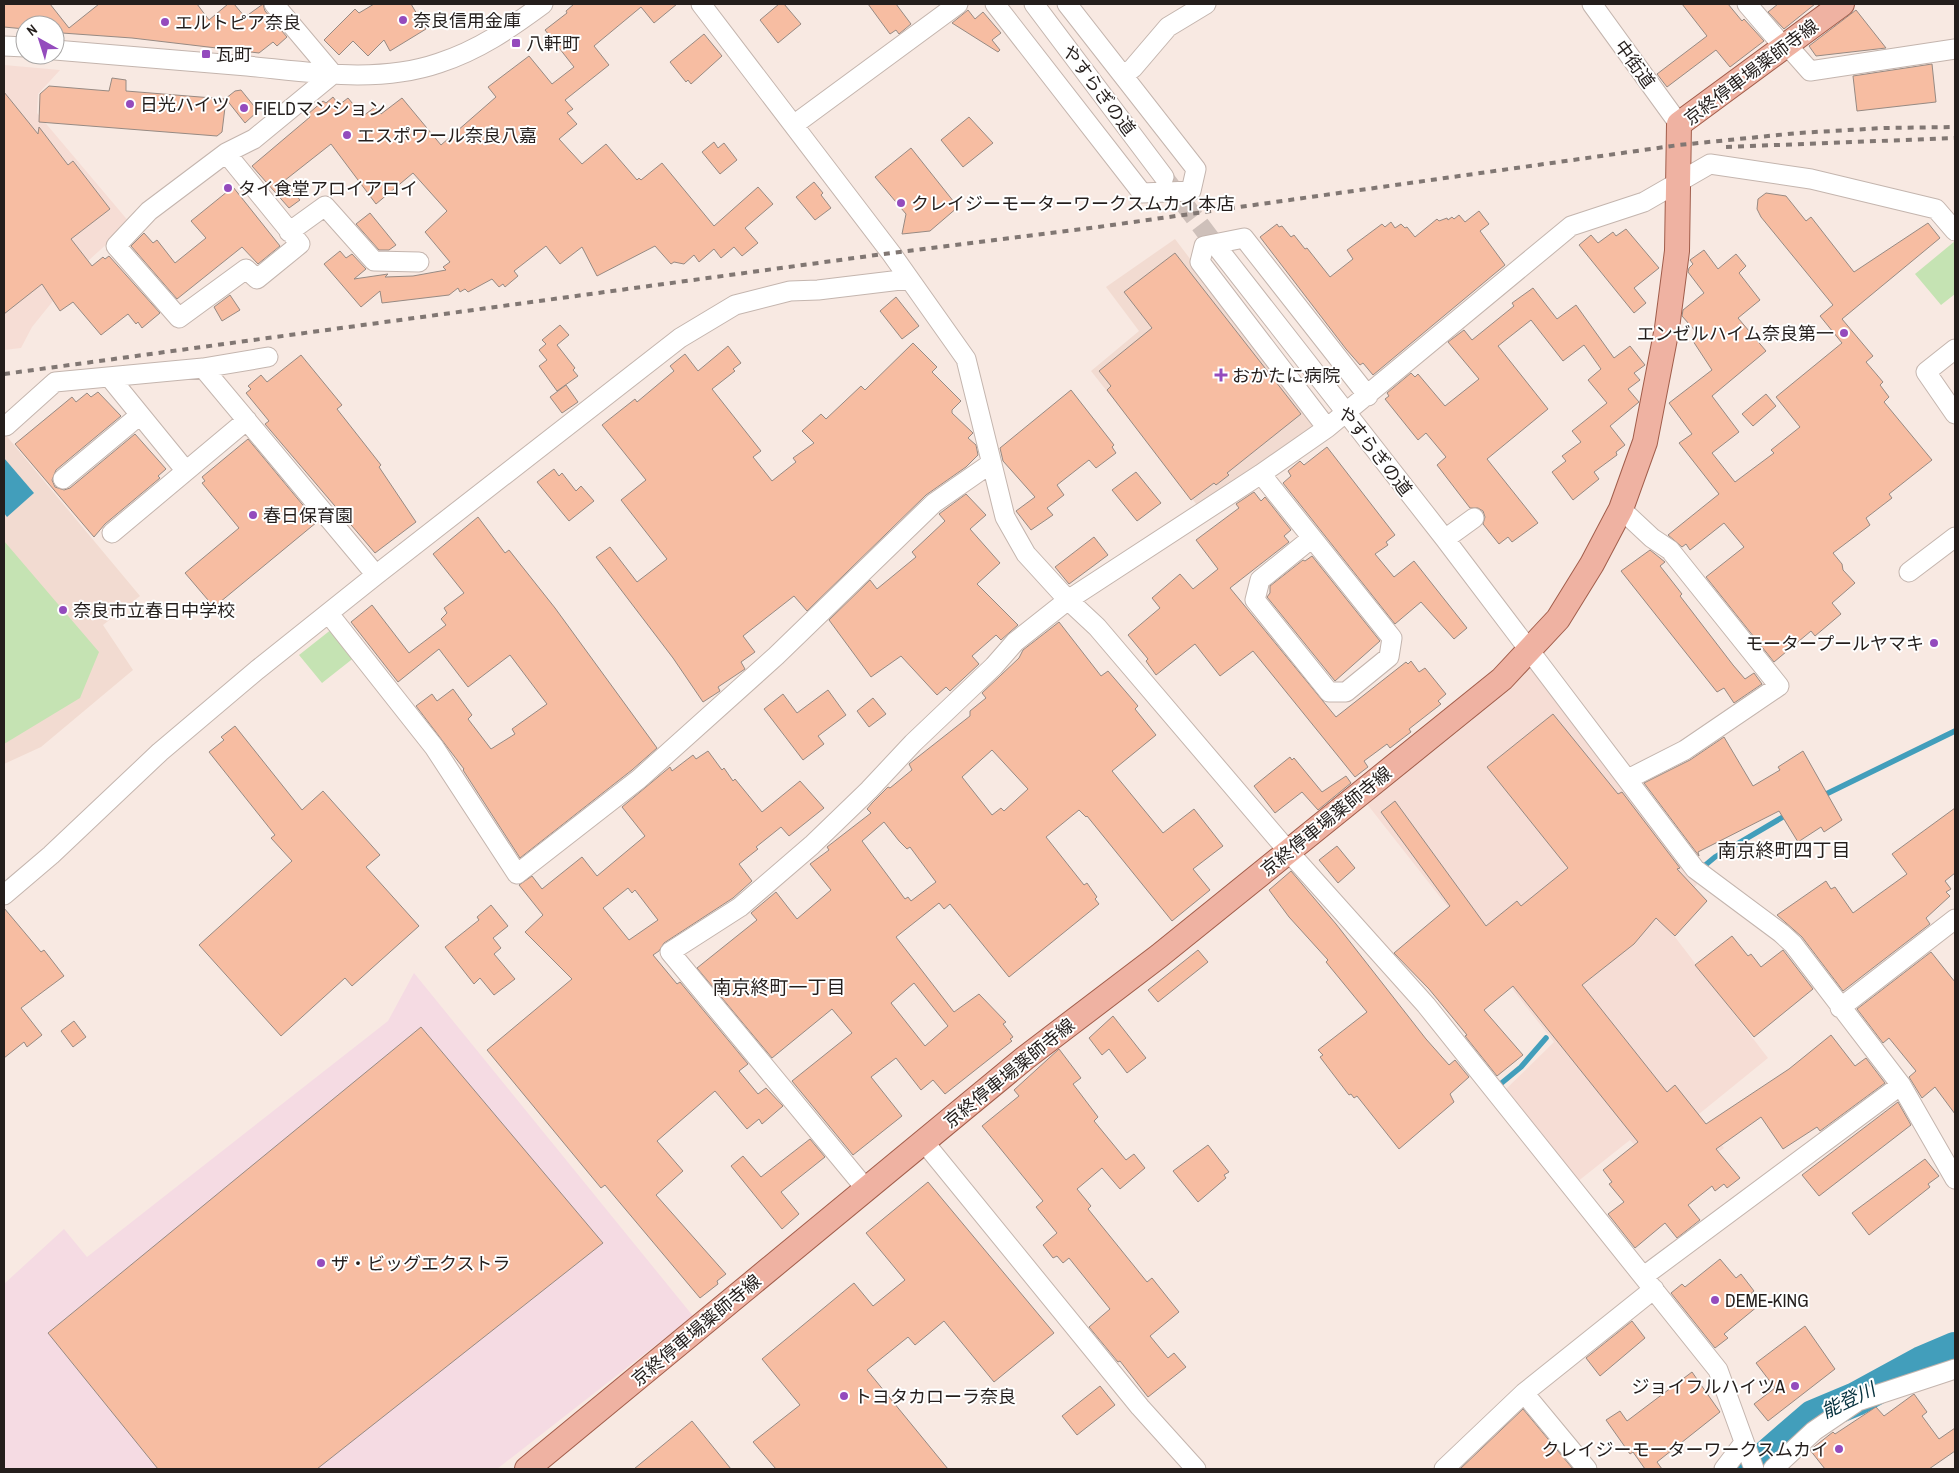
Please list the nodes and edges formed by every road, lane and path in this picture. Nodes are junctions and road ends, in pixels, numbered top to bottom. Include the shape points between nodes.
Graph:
1 (274, 4) edge
2 (543, 4) edge
3 (701, 4) edge
4 (958, 4) edge
5 (995, 4) edge
6 (1034, 4) edge
7 (1067, 4) edge
8 (1206, 4) edge
9 (1592, 4) edge
10 (1747, 4) edge
11 (1842, 4) edge
12 (1785, 46) junction
13 (1955, 49) edge
14 (65, 51) edge
15 (333, 74) junction
16 (1124, 75) junction
17 (794, 124) junction
18 (1679, 124) junction
19 (226, 153) junction
20 (1164, 177) tunnel mouth
21 (1680, 181) junction
22 (1955, 231) edge
23 (289, 232) junction
24 (1220, 251) tunnel mouth
25 (419, 262) dead end
26 (909, 279) junction
27 (1955, 349) edge
28 (268, 357) dead end
29 (203, 368) junction
30 (112, 379) junction
31 (1368, 396) junction
32 (1346, 414) junction
33 (1955, 414) edge
34 (140, 415) junction
35 (247, 420) junction
36 (6, 426) dead end
37 (1327, 428) junction
38 (990, 464) junction
39 (186, 471) junction
40 (1261, 474) junction
41 (64, 479) dead end
42 (1621, 509) junction
43 (1474, 518) dead end
44 (112, 532) dead end
45 (1955, 537) edge
46 (1312, 538) junction
47 (1444, 539) junction
48 (1910, 572) dead end
49 (376, 574) junction
50 (1068, 600) junction
51 (329, 614) junction
52 (1528, 652) junction
53 (1628, 779) junction
54 (1288, 851) junction
55 (4, 895) edge
56 (1955, 919) edge
57 (1840, 1008) junction
58 (1900, 1085) junction
59 (924, 1142) junction
60 (1955, 1179) edge
61 (866, 1189) junction
62 (1649, 1283) junction
63 (1955, 1369) edge
64 (1524, 1393) junction
65 (1749, 1457) edge
66 (527, 1469) edge
67 (1196, 1469) edge
68 (1444, 1469) edge
69 (1587, 1469) edge
70 (1724, 1469) edge
71 (1773, 1469) edge

1 - 15 street
2 - 15 street via 501,35 437,64 392,73
3 - 17 street
4 - 17 street
5 - 16 street via 1142,193 1191,191 1196,169
6 - 20 street, やすらぎの道
7 - 16 street
8 - 16 street via 1168,27
9 - 18 street, 中街道
10 - 12 street
11 - 12 main road, 京終停車場薬師寺線
12 - 13 street via 1810,70
12 - 18 main road, 京終停車場薬師寺線
14 - 15 street
15 - 19 street via 254,139
17 - 26 street
18 - 21 main road, 京終停車場薬師寺線
19 - 23 street
19 - 23 street via 149,211 116,246 179,318 246,269 257,279 300,244
21 - 22 street via 1710,164 1811,179 1936,209
21 - 31 street via 1644,202 1571,226
21 - 42 main road, 京終停車場薬師寺線 via 1677,251 1667,328 1645,442
23 - 25 street via 325,206 374,261
24 - 32 street, やすらぎの道
26 - 38 street via 966,359
26 - 49 street via 790,291 735,305 680,338
27 - 33 street via 1926,372
28 - 29 street
29 - 30 street
29 - 35 street
30 - 34 street
30 - 36 street via 55,382
31 - 32 street
31 - 37 street via 1244,238 1204,246 1200,262
32 - 37 street
32 - 47 street, やすらぎの道
34 - 39 street
34 - 41 street
35 - 39 street
35 - 49 street
37 - 40 street
38 - 50 street via 1005,517 1026,554
38 - 51 street via 934,503 783,649 639,779 518,874 434,747
39 - 44 street
40 - 46 street
40 - 50 street
42 - 52 main road, 京終停車場薬師寺線 via 1558,619
42 - 53 street via 1670,550 1779,686 1685,750
43 - 47 street
45 - 48 street
46 - 46 street via 1392,638 1389,657 1346,692 1329,692 1255,600 1260,580
47 - 52 street, やすらぎの道
49 - 51 street
50 - 54 street via 1097,627
50 - 61 street via 1015,642 812,845 740,907 670,952
51 - 55 street via 160,752
52 - 53 street, やすらぎの道
52 - 54 main road, 京終停車場薬師寺線 via 1502,679
53 - 57 street, やすらぎの道 via 1695,869 1793,944
54 - 59 main road, 京終停車場薬師寺線 via 1159,956 1025,1058
54 - 62 street via 1426,1005
56 - 57 street
57 - 58 street, やすらぎの道
58 - 60 street, やすらぎの道
58 - 62 street
59 - 61 main road, 京終停車場薬師寺線
59 - 67 street via 1134,1400
61 - 66 main road, 京終停車場薬師寺線
62 - 64 street
62 - 65 street via 1718,1370
63 - 71 street via 1858,1401 1814,1431
64 - 68 street
64 - 69 street
65 - 70 street

